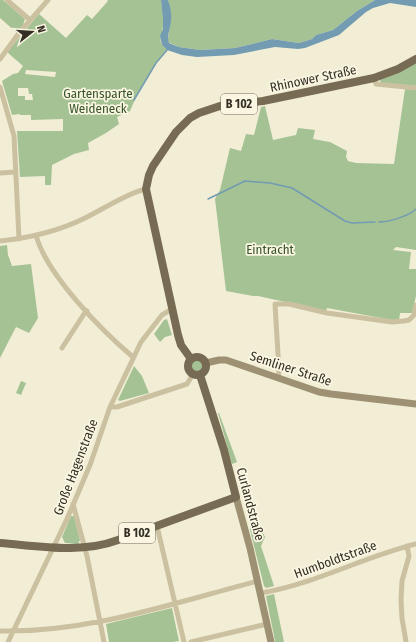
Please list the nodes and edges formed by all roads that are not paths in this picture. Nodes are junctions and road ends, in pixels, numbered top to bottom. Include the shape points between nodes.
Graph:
1 (8, 0) edge
2 (48, 0) edge
3 (30, 20) junction
4 (0, 59) edge
5 (416, 59) edge
6 (374, 78) junction
7 (0, 87) edge
8 (416, 88) edge
9 (0, 172) edge
10 (16, 172) junction
11 (146, 189) junction
12 (36, 235) junction
13 (19, 239) junction
14 (0, 241) edge
15 (416, 305) edge
16 (172, 309) junction
17 (87, 311) junction
18 (62, 348) dead end
19 (133, 357) junction
20 (191, 359) junction
21 (206, 363) junction
22 (197, 374) junction
23 (278, 378) junction
24 (416, 404) edge
25 (110, 407) junction
26 (236, 497) junction
27 (73, 504) junction
28 (157, 526) junction
29 (0, 543) edge
30 (416, 544) edge
31 (407, 546) junction
32 (54, 547) junction
33 (85, 548) junction
34 (258, 581) junction
35 (261, 593) junction
36 (175, 603) junction
37 (100, 622) junction
38 (267, 624) junction
39 (0, 631) edge
40 (14, 632) junction
41 (8, 642) edge
42 (104, 642) edge
43 (184, 642) edge
44 (191, 642) edge
45 (271, 642) edge
46 (406, 642) edge

1 - 3 street
2 - 3 street
3 - 4 street
5 - 6 main road, Rhinower Straße / B 102
6 - 8 street via 376,84
6 - 11 main road, Rhinower Straße / B 102 via 263,101 220,106 199,113 176,132 148,175
7 - 10 street via 14,131
9 - 10 street
10 - 13 street
11 - 12 street via 78,221
11 - 16 main road, B 102
12 - 13 street
12 - 17 street via 55,272
13 - 14 street
15 - 23 street via 414,315 409,320 392,322 327,313 289,304 275,304
16 - 19 street, Große Hagenstraße via 162,315 143,338
16 - 20 main road, B 102 via 181,345
17 - 18 street
17 - 19 street
19 - 25 street, Große Hagenstraße
20 - 21 main road via 200,357
20 - 22 main road, B 102 via 188,367
21 - 22 main road via 206,370
21 - 23 street, Semliner Straße via 226,360
22 - 25 street via 187,384 117,407
22 - 26 main road, Curlandstraße / B 102 via 224,450
23 - 24 street, Semliner Straße via 327,394
25 - 27 street, Große Hagenstraße
26 - 28 main road, B 102
26 - 34 street, Curlandstraße
27 - 32 street, Große Hagenstraße
27 - 33 street
28 - 33 main road, B 102 via 111,543
28 - 36 street
29 - 32 main road, B 102
30 - 31 street, Humboldtstraße
31 - 35 street, Humboldtstraße via 295,586
31 - 46 street via 409,556 402,581 401,600
32 - 33 main road, B 102
32 - 40 street, Große Hagenstraße
33 - 37 street
34 - 35 street, Curlandstraße
34 - 36 street
35 - 38 street, Curlandstraße
36 - 37 street
36 - 43 street
37 - 40 street
37 - 42 street
38 - 44 street
38 - 45 street, Curlandstraße
39 - 40 street
40 - 41 street, Große Hagenstraße

